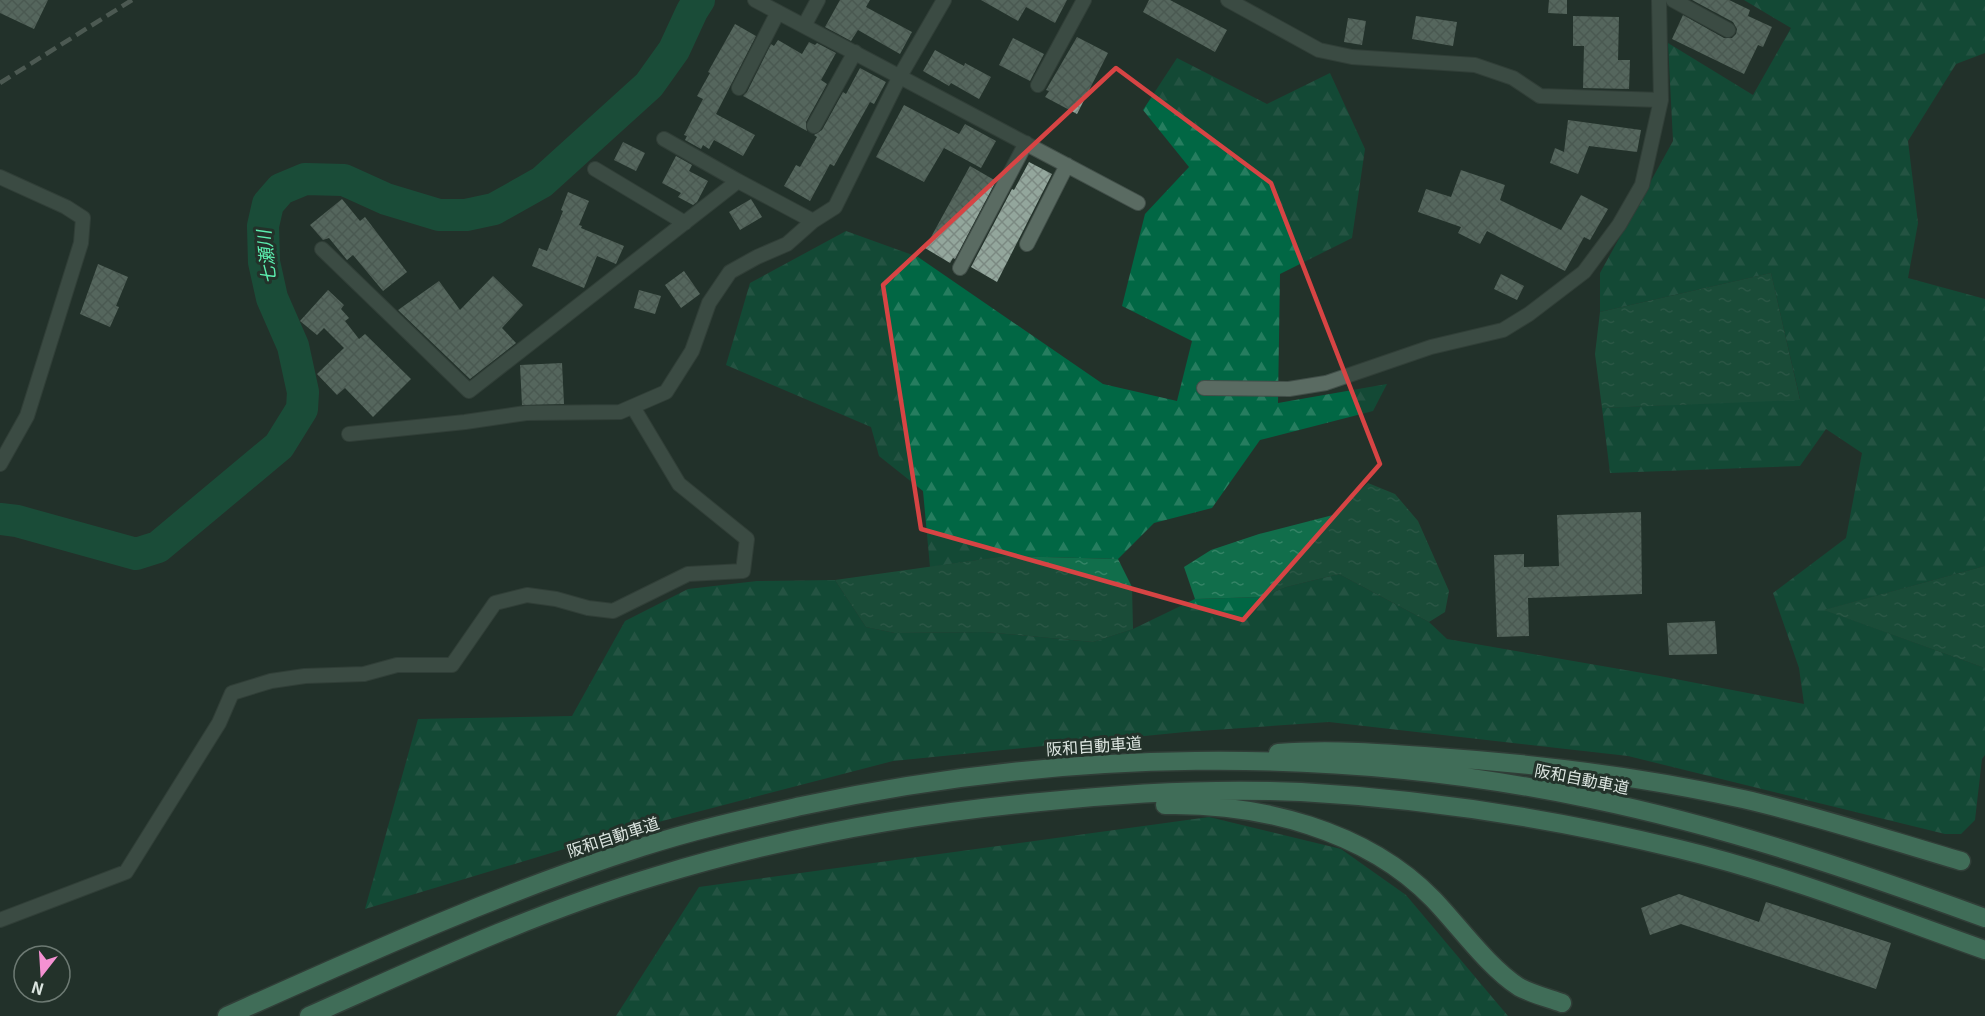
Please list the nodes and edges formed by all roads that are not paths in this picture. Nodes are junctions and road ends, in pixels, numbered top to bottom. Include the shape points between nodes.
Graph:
1 (755, 0) edge
2 (818, 0) edge
3 (944, 0) edge
4 (1084, 0) edge
5 (1228, 0) edge
6 (1659, 0) edge
7 (1673, 0) edge
8 (778, 12) junction
9 (804, 26) junction
10 (1728, 30) dead end
11 (855, 52) junction
12 (900, 76) junction
13 (1038, 85) dead end
14 (739, 88) dead end
15 (1661, 100) junction
16 (814, 126) dead end
17 (664, 139) dead end
18 (1026, 143) junction
19 (1067, 165) junction
20 (595, 169) dead end
21 (0, 177) edge
22 (738, 181) junction
23 (1138, 203) dead end
24 (813, 221) junction
25 (685, 223) junction
26 (1026, 244) dead end
27 (322, 249) dead end
28 (960, 268) dead end
29 (1204, 388) dead end
30 (633, 408) junction
31 (349, 434) dead end
32 (0, 464) edge
33 (1202, 760) junction
34 (760, 846) junction
35 (1961, 861) dead end
36 (1985, 918) edge
37 (0, 920) edge
38 (1985, 950) edge
39 (1562, 1003) dead end
40 (227, 1016) edge
41 (309, 1016) edge

1 - 8 street
2 - 9 street
3 - 12 street
4 - 13 street
5 - 15 street via 1319,50 1352,57 1475,65 1513,78 1540,96
6 - 15 street
7 - 10 street
8 - 9 street
8 - 14 street
9 - 11 street
11 - 12 street
11 - 16 street
12 - 18 street
12 - 24 street via 835,207
15 - 29 street via 1642,185 1619,225 1584,272 1529,314 1503,330 1431,347 1326,383 1289,389
17 - 22 street
18 - 19 street
18 - 28 street
19 - 23 street
19 - 26 street
20 - 25 street
21 - 32 street via 83,218 81,243 27,416
22 - 24 street
22 - 25 street
24 - 30 street via 787,244 730,272 709,303 692,351 666,392
25 - 27 street via 469,392
30 - 31 street via 620,412 526,414
30 - 37 street via 678,484 747,538 743,571 688,574 613,611 527,595 495,603 452,665 396,665 364,674 305,676 232,693 219,723 126,872
33 - 35 highway via 1306,751 1372,753 1596,772 1744,800
33 - 36 highway, 阪和自動車道 via 1399,770 1590,799 1791,851
33 - 40 highway, 阪和自動車道 via 1102,763 983,774 869,792 742,819 542,881 455,915
34 - 38 highway via 985,807 1104,795 1298,792 1396,799 1583,827 1683,850 1793,883
34 - 39 highway via 989,815 1131,805 1187,804 1236,809 1335,834 1377,855 1406,874 1519,986
34 - 41 highway via 562,907

